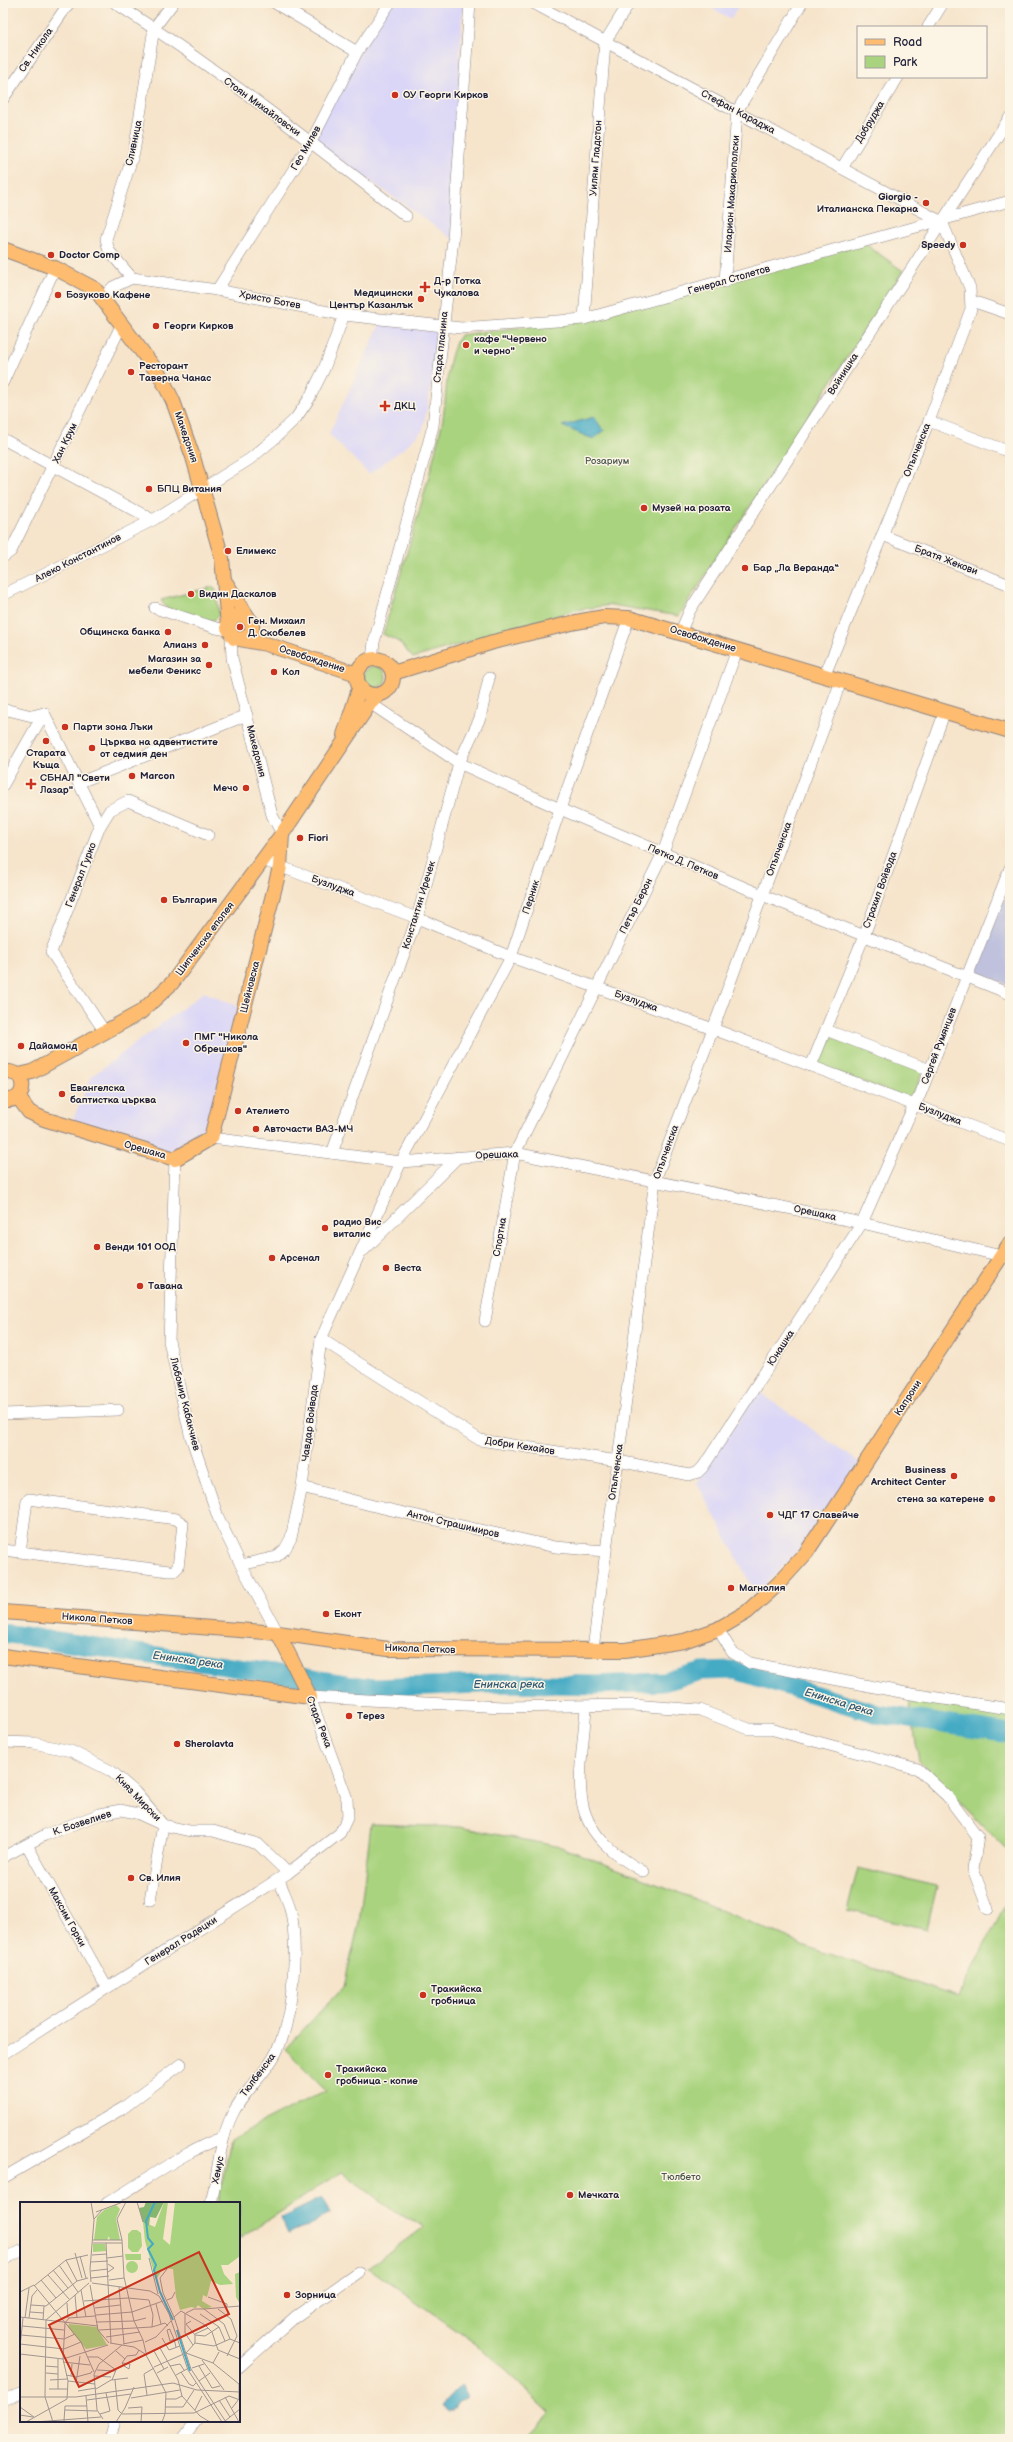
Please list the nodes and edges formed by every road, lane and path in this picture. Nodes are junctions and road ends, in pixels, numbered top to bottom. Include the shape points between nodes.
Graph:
1 (69, 3) edge
2 (115, 3) edge
3 (173, 3) edge
4 (276, 3) edge
5 (390, 3) edge
6 (470, 3) edge
7 (533, 3) edge
8 (629, 3) edge
9 (802, 3) edge
10 (943, 3) edge
11 (929, 26) edge
12 (154, 28) junction
13 (604, 42) junction
14 (357, 52) junction
15 (897, 78) edge
16 (4, 94) edge
17 (738, 111) junction
18 (1010, 117) edge
19 (311, 142) junction
20 (842, 168) junction
21 (1010, 201) edge
22 (406, 216) dead end
23 (942, 222) junction
24 (3, 249) edge
25 (55, 268) junction
26 (132, 278) junction
27 (725, 282) junction
28 (217, 290) junction
29 (972, 301) junction
30 (106, 303) junction
31 (344, 314) junction
32 (1010, 314) edge
33 (584, 320) junction
34 (122, 324) junction
35 (444, 326) junction
36 (3, 382) edge
37 (928, 421) junction
38 (3, 439) edge
39 (1010, 452) edge
40 (54, 466) junction
41 (202, 490) junction
42 (153, 520) junction
43 (882, 535) junction
44 (3, 557) edge
45 (226, 583) junction
46 (1010, 585) edge
47 (3, 595) edge
48 (155, 608) dead end
49 (629, 618) junction
50 (251, 622) junction
51 (680, 632) junction
52 (235, 634) junction
53 (266, 644) junction
54 (737, 650) junction
55 (372, 659) junction
56 (392, 673) junction
57 (824, 677) junction
58 (489, 678) dead end
59 (358, 680) junction
60 (841, 681) junction
61 (375, 698) junction
62 (945, 711) junction
63 (3, 712) edge
64 (44, 713) junction
65 (247, 714) junction
66 (1010, 731) edge
67 (340, 748) junction
68 (459, 762) junction
69 (78, 783) junction
70 (3, 785) edge
71 (560, 809) junction
72 (100, 826) junction
73 (282, 834) junction
74 (208, 835) dead end
75 (662, 853) junction
76 (263, 860) junction
77 (280, 867) junction
78 (1010, 868) edge
79 (762, 895) junction
80 (417, 918) junction
81 (864, 936) junction
82 (511, 957) junction
83 (965, 976) junction
84 (596, 987) junction
85 (1010, 994) edge
86 (713, 1029) junction
87 (826, 1030) junction
88 (105, 1032) junction
89 (811, 1066) junction
90 (930, 1070) junction
91 (3, 1073) edge
92 (19, 1075) junction
93 (18, 1097) junction
94 (3, 1102) edge
95 (914, 1105) junction
96 (211, 1138) junction
97 (1010, 1141) edge
98 (515, 1152) junction
99 (332, 1153) junction
100 (458, 1157) junction
101 (175, 1158) junction
102 (401, 1162) junction
103 (655, 1180) junction
104 (862, 1223) junction
105 (1010, 1243) edge
106 (359, 1254) junction
107 (1006, 1257) edge
108 (486, 1321) dead end
109 (321, 1339) junction
110 (118, 1410) dead end
111 (3, 1414) edge
112 (618, 1461) junction
113 (698, 1472) joint
114 (302, 1487) junction
115 (3, 1550) edge
116 (605, 1551) junction
117 (20, 1552) junction
118 (806, 1553) joint
119 (240, 1565) junction
120 (3, 1612) edge
121 (718, 1629) junction
122 (278, 1633) junction
123 (593, 1649) junction
124 (3, 1656) edge
125 (308, 1692) junction
126 (586, 1708) junction
127 (1010, 1709) edge
128 (3, 1742) edge
129 (348, 1816) joint
130 (163, 1825) junction
131 (27, 1845) junction
132 (3, 1857) edge
133 (644, 1872) dead end
134 (283, 1876) junction
135 (150, 1900) dead end
136 (988, 1909) dead end
137 (107, 1988) junction
138 (3, 2054) edge
139 (181, 2064) dead end
140 (224, 2137) junction
141 (3, 2178) edge
142 (109, 2202) edge
143 (211, 2202) edge
144 (20, 2252) edge
145 (3, 2260) edge
146 (358, 2272) dead end
147 (240, 2366) edge
148 (20, 2393) edge
149 (3, 2400) edge
150 (115, 2422) edge
151 (195, 2422) edge
152 (110, 2439) edge
153 (183, 2439) edge

1 - 16 street, Св. Никола
2 - 12 street, Стоян Михайловски
3 - 12 street, Сливница
4 - 14 street
5 - 14 street, Гео Милев
6 - 35 street, Стара планина
7 - 13 street, Стефан Караджа
8 - 13 street, Уилям Гладстон
9 - 17 street, Иларион Макариополски
10 - 11 street
12 - 19 street, Стоян Михайловски
12 - 26 street, Сливница via 134,152 106,239 109,251
13 - 17 street, Стефан Караджа
13 - 33 street, Уилям Гладстон
14 - 19 street, Гео Милев
15 - 20 street, Добруджа
17 - 20 street, Стефан Караджа
17 - 27 street, Иларион Макариополски
18 - 23 street, Войнишка
19 - 22 street, Стоян Михайловски
19 - 28 street, Гео Милев
20 - 23 street, Стефан Караджа
21 - 23 street, Генерал Столетов
23 - 27 street, Генерал Столетов
23 - 29 street, Опълченска via 970,288
23 - 51 street, Войнишка via 690,610
24 - 25 main road
25 - 30 main road via 82,280 95,289
25 - 36 street
26 - 28 street, Христо Ботев
26 - 30 street via 113,287
27 - 33 street, Генерал Столетов
28 - 31 street, Христо Ботев
29 - 32 street
29 - 37 street, Опълченска via 969,316
30 - 34 main road, Македония
31 - 35 street, Христо Ботев
31 - 41 street, Алеко Константинов via 319,380 296,418 250,459
33 - 35 street, Генерал Столетов via 461,328
34 - 40 street, Хан Крум
34 - 41 main road, Македония via 161,377 173,401
35 - 55 street, Стара планина via 431,439 374,642
37 - 39 street
37 - 43 street, Опълченска
38 - 40 street
40 - 42 street
40 - 44 street, Хан Крум via 11,551
41 - 42 street, Алеко Константинов
41 - 45 main road, Македония via 222,558
42 - 47 street, Алеко Константинов
43 - 46 street, Братя Жекови
43 - 57 street, Опълченска
45 - 50 main road, Македония
45 - 52 main road, Македония
48 - 52 street
49 - 51 main road, Освобождение
49 - 56 main road, Освобождение via 604,617 576,622 493,642
49 - 71 street, Перник
50 - 52 main road via 252,632
50 - 52 main road via 239,615 232,618
50 - 53 main road, Освобождение
51 - 54 main road, Освобождение
52 - 53 main road, Освобождение
52 - 65 street, Македония via 235,666
53 - 59 main road, Освобождение
54 - 57 main road, Освобождение
54 - 75 street, Петър Берон
55 - 56 main road via 387,664
55 - 59 main road via 362,664
56 - 61 main road via 392,684
57 - 60 main road, Освобождение
58 - 68 street, Константин Иречек via 480,718
59 - 61 main road
59 - 67 main road, Шипченска епопея
60 - 62 main road, Освобождение
60 - 79 street, Опълченска
61 - 67 main road, Шипченска епопея
61 - 68 street, Петко Д. Петков
62 - 66 main road, Освобождение
62 - 81 street, Страхил Войвода
63 - 64 street via 8,710 32,716
64 - 69 street
64 - 70 street
65 - 69 street
65 - 73 street, Македония via 272,816
67 - 73 main road, Шипченска епопея
68 - 71 street, Петко Д. Петков
68 - 80 street, Константин Иречек
69 - 72 street
71 - 75 street, Петко Д. Петков
71 - 82 street, Перник
72 - 74 street via 110,810 128,801
72 - 88 street, Генерал Гурко via 51,952
73 - 76 main road, Шипченска епопея
73 - 77 main road, Шейновска
75 - 79 street, Петко Д. Петков
75 - 84 street, Петър Берон
76 - 77 street, Бузлуджа
76 - 88 main road, Шипченска епопея via 172,983 142,1012
77 - 80 street, Бузлуджа
77 - 96 main road, Шейновска
78 - 83 street, Сергей Румянцев
79 - 81 street, Петко Д. Петков
79 - 86 street, Опълченска
80 - 82 street, Бузлуджа
80 - 99 street, Константин Иречек
81 - 83 street, Петко Д. Петков
81 - 87 street, Страхил Войвода
82 - 84 street, Бузлуджа
82 - 102 street, Перник
83 - 85 street, Петко Д. Петков
83 - 90 street, Сергей Румянцев
84 - 86 street, Бузлуджа
84 - 98 street, Петър Берон
86 - 89 street, Бузлуджа
86 - 103 street, Опълченска
87 - 89 street, Страхил Войвода
87 - 90 street
88 - 92 main road, Шипченска епопея via 32,1072
89 - 95 street, Бузлуджа
90 - 95 street, Сергей Румянцев
91 - 92 main road
92 - 93 main road via 23,1088
93 - 94 main road
93 - 101 main road, Орешака via 29,1112 44,1119
95 - 97 street, Бузлуджа
95 - 104 street, Сергей Румянцев
96 - 99 street, Орешака
96 - 101 main road, Орешака
98 - 100 street, Орешака
98 - 103 street, Орешака
98 - 108 street, Спортна
99 - 102 street, Орешака
100 - 102 street, Орешака
100 - 106 street, Чавдар Войвода
101 - 119 street, Любомир Кабакчиев via 169,1341 190,1434 218,1517
102 - 106 street, Чавдар Войвода
103 - 104 street, Орешака
103 - 112 street, Опълченска
104 - 107 street, Орешака
104 - 113 street, Юнашка
105 - 107 main road, Капрони
106 - 109 street, Чавдар Войвода
107 - 118 main road, Капрони
109 - 112 street, Добри Кехайов via 480,1440
109 - 114 street, Чавдар Войвода
110 - 111 street
112 - 113 street, Добри Кехайов via 689,1475
112 - 116 street, Опълченска
114 - 116 street, Антон Страшимиров via 555,1547
114 - 119 street, Чавдар Войвода via 291,1538 285,1549 276,1557
115 - 117 street
116 - 123 street, Опълченска
117 - 117 street via 174,1571 178,1567 183,1524 176,1519 29,1499 26,1501
118 - 121 main road, Никола Петков via 778,1584 747,1612
119 - 122 street, Любомир Кабакчиев
120 - 122 main road, Никола Петков
121 - 123 main road, Никола Петков via 684,1641 625,1650
121 - 127 street via 732,1652 750,1663 911,1694
122 - 123 main road, Никола Петков via 388,1649
122 - 125 main road, Стара Река
124 - 125 main road
125 - 126 street via 503,1707
125 - 129 street, Стара Река via 347,1799
126 - 133 street via 581,1802 592,1830 602,1843 619,1858
126 - 136 street via 633,1705 700,1710 749,1729 770,1729 918,1769 947,1796 978,1837 973,1869
128 - 130 street, Княз Мирски via 33,1742 71,1751 111,1771 135,1792
129 - 134 street, Генерал Радецки via 340,1833
130 - 131 street, К. Бозвелиев via 139,1814 121,1810 100,1814
130 - 134 street, Княз Мирски via 190,1831 213,1831 258,1844
130 - 135 street
131 - 132 street, К. Бозвелиев
131 - 137 street, Максим Горки
134 - 137 street, Генерал Радецки
134 - 140 street, Тюлбенска via 290,1908 294,1950 290,2009 277,2051 243,2094
137 - 138 street, Генерал Радецки
139 - 141 street via 124,2108
140 - 142 street via 176,2160
140 - 143 street, Хемус
144 - 145 street
146 - 147 street via 295,2317
148 - 149 street
150 - 152 street
151 - 153 street

